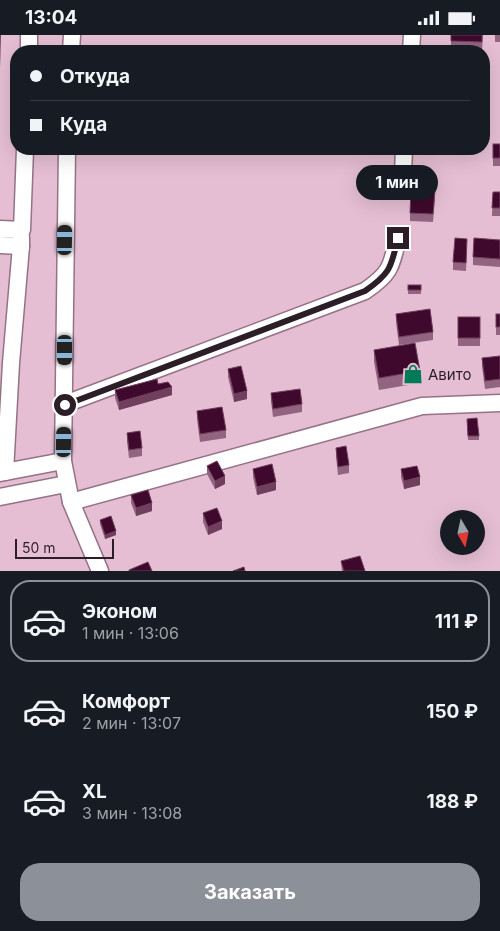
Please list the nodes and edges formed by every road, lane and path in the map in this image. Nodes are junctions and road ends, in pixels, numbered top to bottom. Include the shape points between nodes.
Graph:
1 (25, 155) edge
2 (67, 155) edge
3 (404, 155) edge
4 (403, 173) dead end
5 (0, 229) edge
6 (21, 238) junction
7 (398, 238) dead end
8 (0, 245) edge
9 (500, 403) edge
10 (65, 405) junction
11 (63, 461) junction
12 (3, 472) edge
13 (66, 483) junction
14 (0, 497) edge
15 (71, 502) junction
16 (100, 571) edge

1 - 6 street
2 - 10 street
3 - 4 street
5 - 6 street
6 - 8 street
6 - 12 street
7 - 10 street via 391,266 382,279 365,291
9 - 15 street via 422,406
10 - 11 street
11 - 12 street
11 - 13 street
13 - 14 street
13 - 15 street
15 - 16 street

